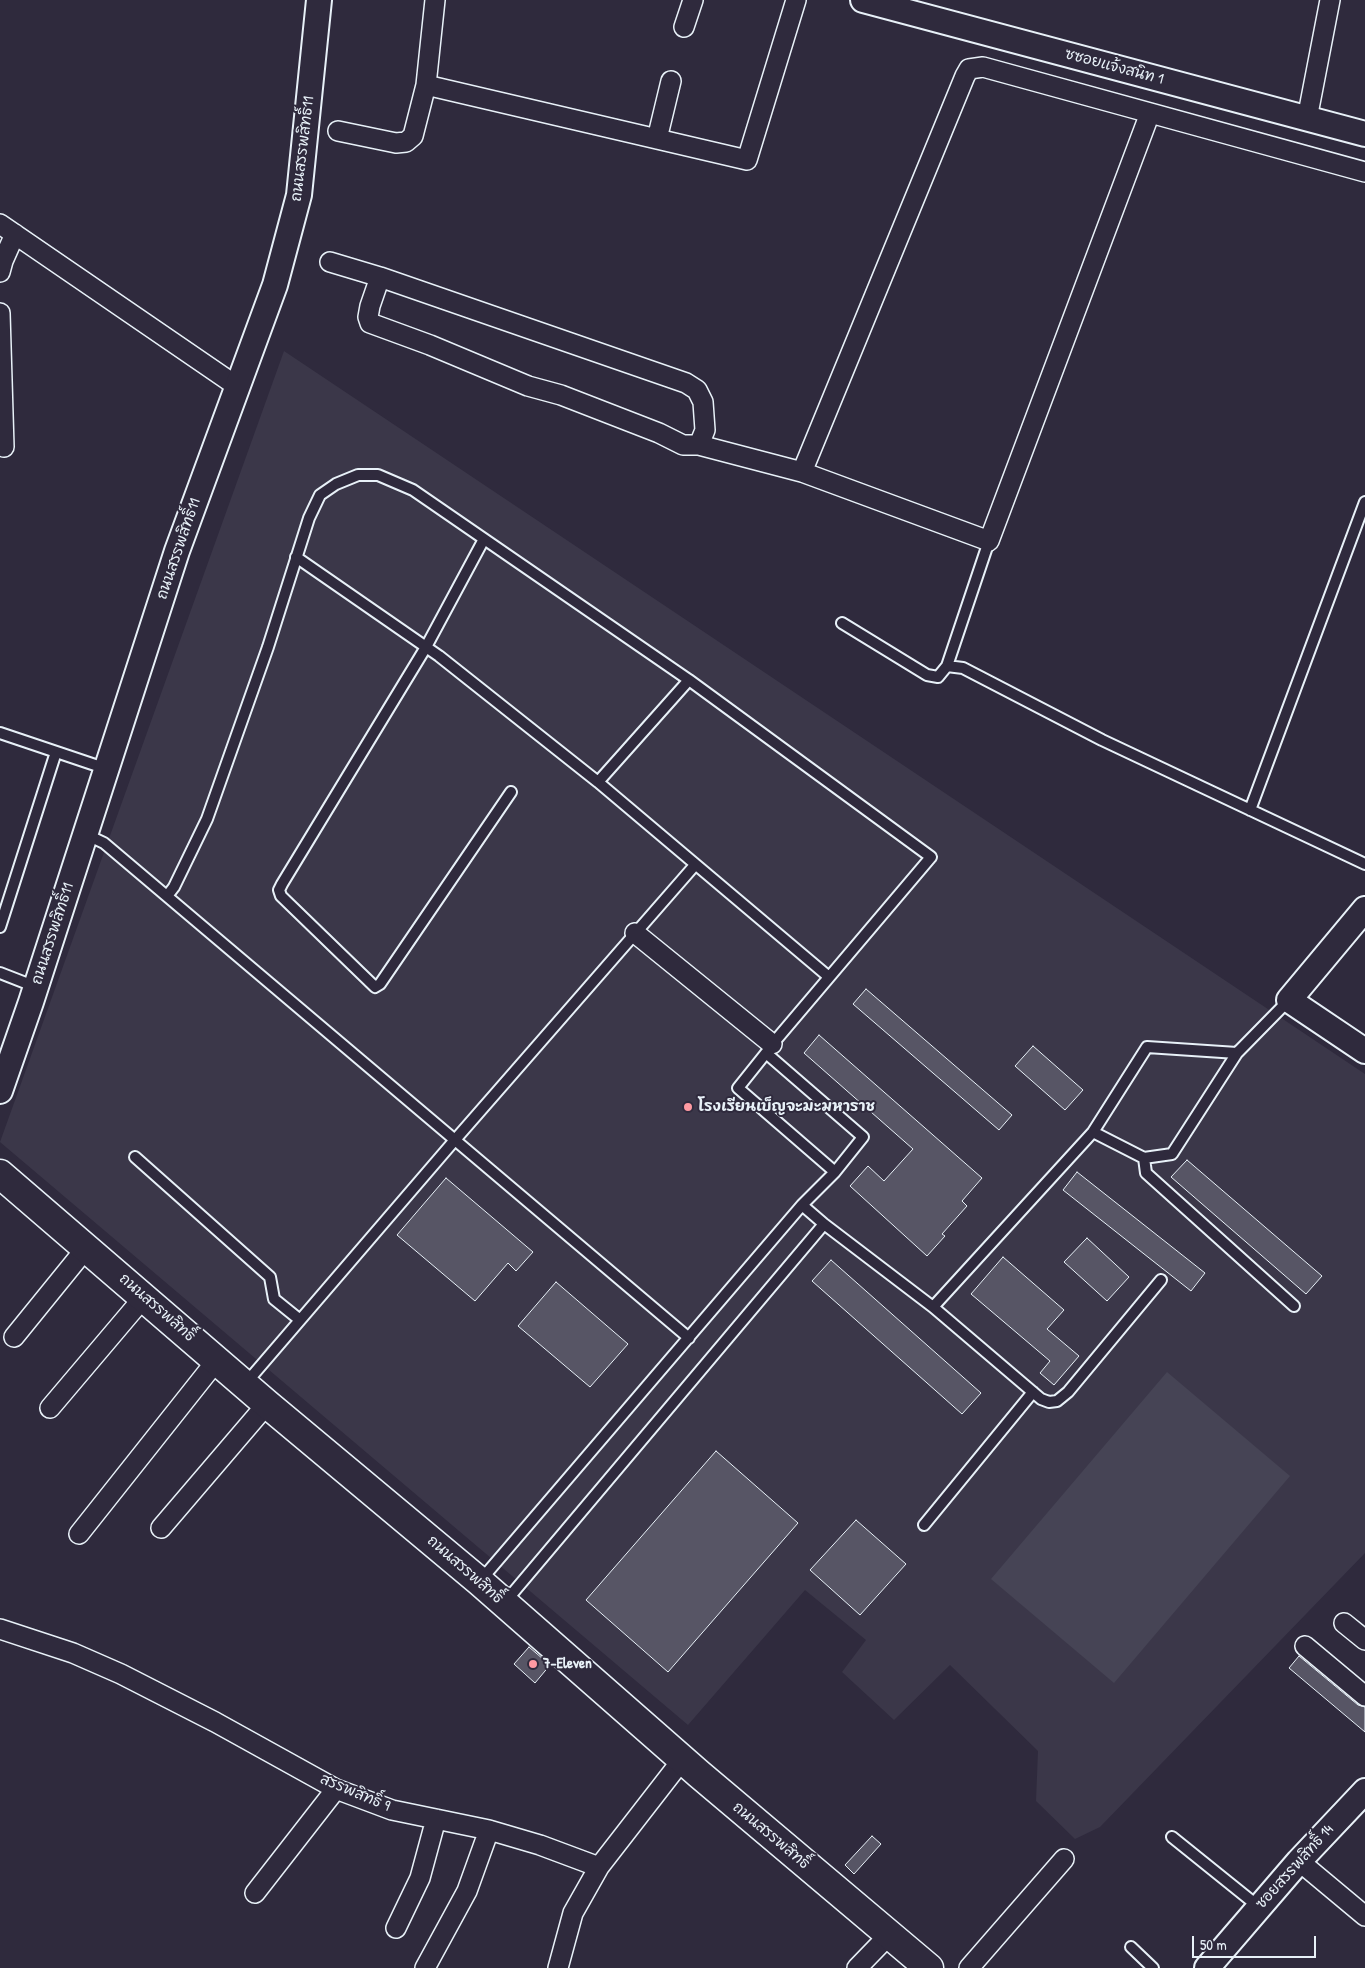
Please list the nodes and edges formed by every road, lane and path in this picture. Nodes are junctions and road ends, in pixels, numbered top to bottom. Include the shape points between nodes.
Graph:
1 (320, 0) edge
2 (435, 0) edge
3 (693, 0) edge
4 (796, 0) edge
5 (864, 0) edge
6 (1330, 0) edge
7 (684, 27) dead end
8 (671, 81) dead end
9 (426, 85) junction
10 (1150, 113) junction
11 (1307, 119) junction
12 (338, 131) dead end
13 (1365, 134) edge
14 (657, 139) junction
15 (1365, 172) edge
16 (8, 229) edge
17 (330, 262) dead end
18 (0, 272) edge
19 (380, 277) junction
20 (0, 313) edge
21 (238, 387) junction
22 (699, 445) junction
23 (4, 447) dead end
24 (802, 472) junction
25 (1365, 502) edge
26 (484, 539) junction
27 (989, 541) junction
28 (296, 557) junction
29 (842, 623) dead end
30 (426, 646) junction
31 (947, 666) junction
32 (689, 680) junction
33 (0, 733) edge
34 (56, 752) junction
35 (107, 768) junction
36 (598, 782) junction
37 (511, 792) dead end
38 (1250, 810) junction
39 (85, 834) junction
40 (1365, 864) edge
41 (696, 865) junction
42 (167, 896) junction
43 (4, 903) edge
44 (1365, 910) edge
45 (0, 927) edge
46 (636, 933) junction
47 (0, 973) edge
48 (829, 977) junction
49 (36, 987) junction
50 (1289, 1000) junction
51 (769, 1048) junction
52 (1365, 1051) edge
53 (1237, 1053) junction
54 (0, 1091) edge
55 (1093, 1132) junction
56 (454, 1141) junction
57 (135, 1157) dead end
58 (1144, 1158) junction
59 (835, 1172) junction
60 (0, 1174) edge
61 (802, 1205) junction
62 (824, 1224) junction
63 (87, 1247) junction
64 (1161, 1280) dead end
65 (144, 1297) junction
66 (1294, 1306) dead end
67 (933, 1307) junction
68 (300, 1320) junction
69 (14, 1337) dead end
70 (689, 1338) junction
71 (217, 1360) junction
72 (245, 1384) junction
73 (1033, 1392) junction
74 (267, 1404) junction
75 (50, 1408) dead end
76 (924, 1525) dead end
77 (161, 1528) dead end
78 (79, 1534) dead end
79 (479, 1581) junction
80 (504, 1603) junction
81 (1344, 1623) dead end
82 (0, 1629) edge
83 (1365, 1640) edge
84 (1305, 1646) dead end
85 (1365, 1696) edge
86 (682, 1760) junction
87 (336, 1789) junction
88 (1365, 1791) edge
89 (436, 1819) junction
90 (489, 1830) junction
91 (1172, 1837) dead end
92 (1064, 1859) dead end
93 (1299, 1861) junction
94 (599, 1867) junction
95 (255, 1894) dead end
96 (1259, 1907) junction
97 (1365, 1916) edge
98 (396, 1928) dead end
99 (889, 1935) junction
100 (1131, 1947) dead end
101 (425, 1968) edge
102 (558, 1968) edge
103 (857, 1968) edge
104 (929, 1968) edge
105 (969, 1968) edge
106 (1153, 1968) edge
107 (1207, 1968) edge

1 - 21 street, ถนนสรรพสิทธิ์11 via 299,195 275,285
2 - 9 street
3 - 7 street
4 - 14 street via 747,160
5 - 11 street, ซซอยแจ้งสนิท 1
6 - 11 street
8 - 14 street
9 - 12 street via 417,126 406,142 396,143
9 - 14 street
10 - 15 street
10 - 24 street via 982,68 969,68
10 - 27 street
11 - 13 street, ซซอยแจ้งสนิท 1
16 - 18 street
16 - 21 street
17 - 19 street
19 - 22 street via 686,383 697,390 703,402 705,430
19 - 22 street via 368,317 370,323 683,445
20 - 23 street
21 - 35 street, ถนนสรรพสิทธิ์11 via 177,551
22 - 24 street
24 - 27 street
25 - 38 lane
26 - 28 lane via 413,490 378,475 358,475 320,495
26 - 30 lane
26 - 32 lane
27 - 31 lane
28 - 30 lane
28 - 42 lane via 208,819
29 - 31 lane via 927,675 938,677
30 - 36 lane
30 - 37 lane via 282,884 281,896 375,987
31 - 38 lane via 963,668 1102,740
32 - 36 lane
32 - 48 lane via 932,857
33 - 34 lane
34 - 35 lane
34 - 43 lane
35 - 39 street, ถนนสรรพสิทธิ์11
36 - 41 lane
38 - 40 lane
39 - 42 lane via 104,843
39 - 49 street, ถนนสรรพสิทธิ์11
41 - 46 lane
41 - 48 lane
42 - 56 lane
43 - 45 lane
44 - 50 street
46 - 51 street
46 - 56 lane
47 - 49 lane
48 - 51 lane
49 - 54 street, ถนนสรรพสิทธิ์11
50 - 52 street
50 - 53 lane
51 - 59 lane via 863,1138
51 - 59 lane via 738,1088
53 - 55 lane via 1147,1048
53 - 58 lane via 1172,1154
55 - 58 lane
55 - 67 lane
56 - 68 lane
56 - 70 lane
57 - 68 lane via 270,1277 274,1298
58 - 66 lane via 1146,1173
59 - 61 lane
60 - 63 main road, ถนนสรรพสิทธิ์
61 - 62 lane
61 - 70 lane
62 - 67 lane
62 - 80 lane
63 - 65 main road, ถนนสรรพสิทธิ์
63 - 69 street
64 - 73 lane via 1068,1392 1057,1401 1049,1402
65 - 71 main road, ถนนสรรพสิทธิ์
65 - 75 street
67 - 73 lane
68 - 72 lane
70 - 79 lane
71 - 72 main road, ถนนสรรพสิทธิ์
71 - 78 street
72 - 74 main road, ถนนสรรพสิทธิ์
73 - 76 lane
74 - 77 street
74 - 79 main road, ถนนสรรพสิทธิ์
79 - 80 main road, ถนนสรรพสิทธิ์
80 - 86 main road, ถนนสรรพสิทธิ์
81 - 83 street
82 - 87 street, สรรพสิทธิ์ 9 via 73,1653 121,1674
84 - 85 street
86 - 94 street
86 - 99 main road, ถนนสรรพสิทธิ์
87 - 89 street, สรรพสิทธิ์ 9 via 392,1810
87 - 95 street
88 - 93 street, ซอยสรรพสิทธิ์ 14
89 - 90 street, สรรพสิทธิ์ 9
89 - 98 street via 420,1878
90 - 94 street, สรรพสิทธิ์ 9
90 - 101 street via 467,1891
91 - 96 lane
92 - 105 street
93 - 96 street, ซอยสรรพสิทธิ์ 14
93 - 97 street
94 - 102 street via 573,1913
96 - 107 street, ซอยสรรพสิทธิ์ 14
99 - 103 street
99 - 104 main road, ถนนสรรพสิทธิ์
100 - 106 lane

